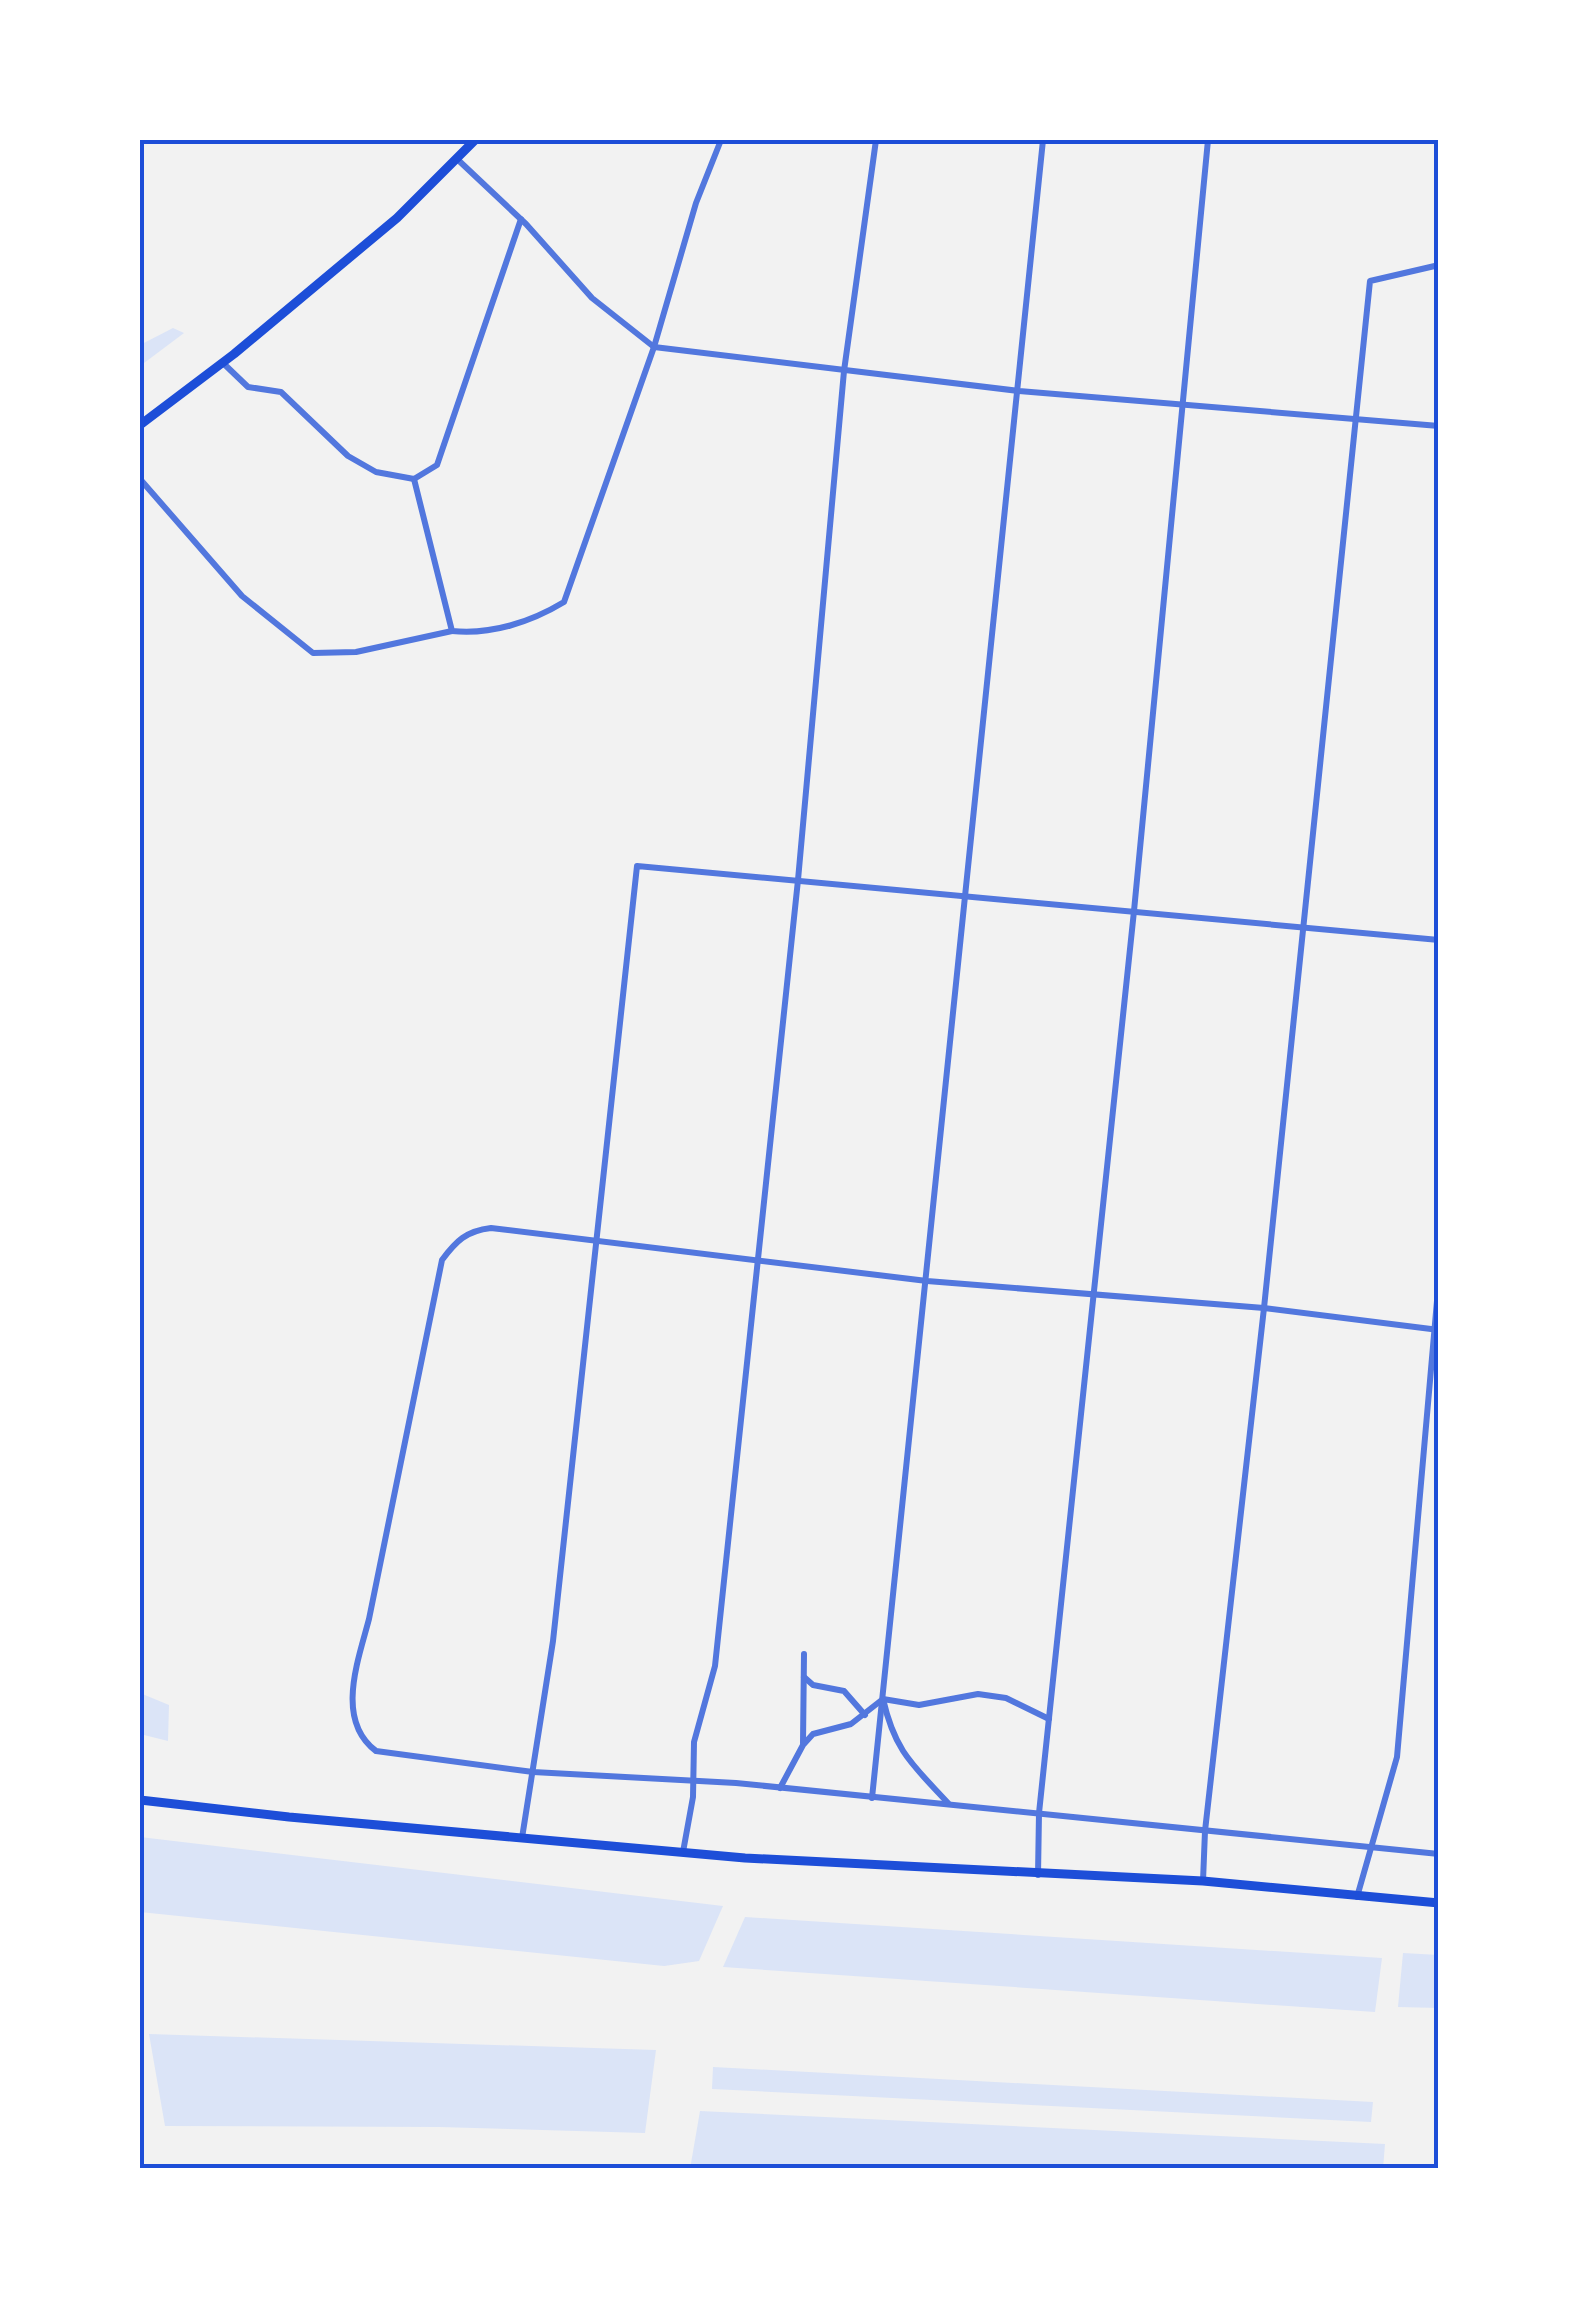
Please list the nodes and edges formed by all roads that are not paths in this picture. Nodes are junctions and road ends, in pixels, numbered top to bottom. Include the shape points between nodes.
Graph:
1 (475, 140) edge
2 (721, 140) edge
3 (876, 140) edge
4 (1043, 140) edge
5 (1208, 140) edge
6 (456, 158) junction
7 (521, 219) junction
8 (1439, 265) edge
9 (654, 347) junction
10 (222, 362) junction
11 (844, 371) junction
12 (1019, 391) junction
13 (1181, 404) junction
14 (1355, 419) junction
15 (140, 425) edge
16 (1439, 426) edge
17 (140, 479) edge
18 (414, 479) junction
19 (452, 630) junction
20 (798, 880) junction
21 (966, 896) junction
22 (1134, 910) junction
23 (1303, 926) junction
24 (1439, 940) edge
25 (595, 1239) junction
26 (759, 1260) junction
27 (1439, 1278) edge
28 (928, 1281) junction
29 (1095, 1295) junction
30 (1264, 1308) junction
31 (1436, 1330) edge
32 (804, 1654) dead end
33 (804, 1677) junction
34 (883, 1699) junction
35 (865, 1715) junction
36 (1050, 1720) junction
37 (803, 1744) junction
38 (533, 1772) junction
39 (694, 1783) junction
40 (780, 1788) junction
41 (872, 1798) junction
42 (140, 1800) edge
43 (948, 1803) junction
44 (1040, 1813) junction
45 (1205, 1831) junction
46 (522, 1839) junction
47 (1373, 1846) junction
48 (683, 1852) junction
49 (1439, 1854) edge
50 (1038, 1875) junction
51 (1203, 1881) junction
52 (1357, 1897) junction
53 (1439, 1903) edge

1 - 6 main road
2 - 9 street
3 - 11 street
4 - 12 street
5 - 13 street
6 - 7 street
6 - 10 main road via 396,218
7 - 9 street via 592,298
7 - 18 street via 437,465
8 - 14 street via 1370,282
9 - 11 street
9 - 19 street via 564,602 477,633
10 - 15 main road
10 - 18 street via 248,387 281,392 348,456 376,472
11 - 12 street
11 - 20 street
12 - 13 street
12 - 21 street
13 - 14 street
13 - 22 street
14 - 16 street
14 - 23 street
17 - 19 street via 242,596 312,653 356,652
18 - 19 street
20 - 21 street
20 - 25 street via 636,866
20 - 26 street
21 - 22 street
21 - 28 street
22 - 23 street
22 - 29 street
23 - 24 street
23 - 30 street
25 - 26 street
25 - 38 street
25 - 38 street via 475,1230 456,1240 442,1260 354,1678 356,1728 376,1752
26 - 28 street
26 - 39 street via 716,1666 694,1742
27 - 31 street
28 - 29 street
28 - 34 street
29 - 30 street
29 - 36 street
30 - 31 street
30 - 45 street
31 - 47 street via 1397,1757
32 - 33 street
33 - 35 street via 844,1691
33 - 37 street
34 - 35 street
34 - 36 street via 919,1706 978,1694 1006,1698
34 - 41 street
34 - 43 street via 890,1732
35 - 37 street
36 - 44 street
37 - 40 street
38 - 39 street
38 - 46 street
39 - 40 street
39 - 48 street
40 - 41 street
41 - 43 street
42 - 46 main road
43 - 44 street
44 - 45 street
44 - 50 street
45 - 47 street
45 - 51 street
46 - 48 main road
47 - 49 street
47 - 52 street
48 - 50 main road
50 - 51 main road
51 - 52 main road
52 - 53 main road

